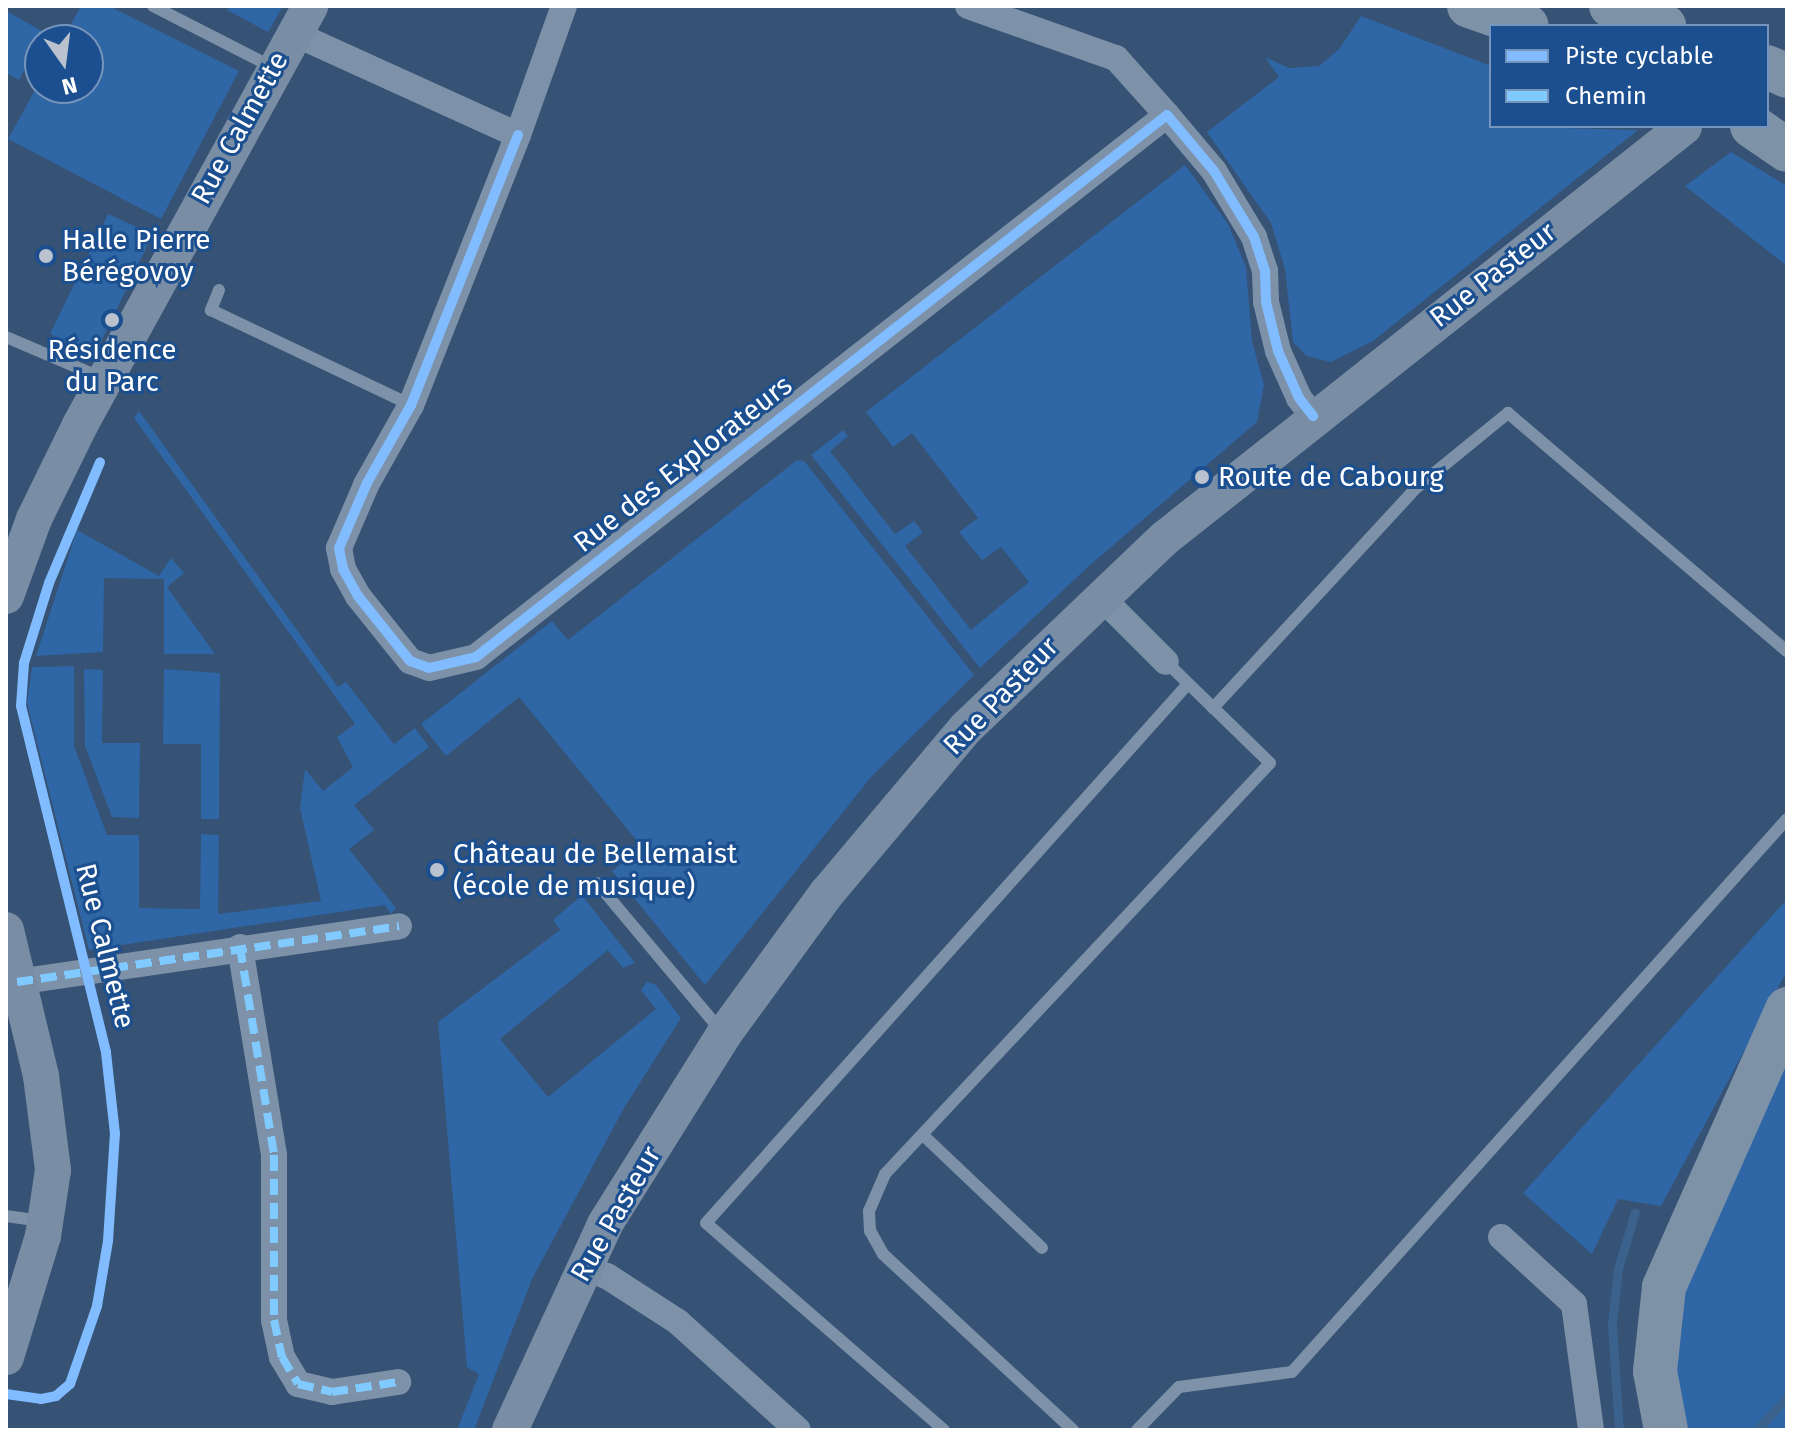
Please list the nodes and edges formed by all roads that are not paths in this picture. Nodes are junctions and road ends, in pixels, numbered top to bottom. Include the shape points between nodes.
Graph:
1 (153, 6) edge
2 (564, 6) edge
3 (968, 6) edge
4 (1469, 6) edge
5 (1611, 6) edge
6 (301, 20) edge
7 (1521, 24) edge
8 (1659, 24) edge
9 (272, 67) junction
10 (1167, 115) junction
11 (1683, 128) edge
12 (1755, 128) edge
13 (518, 135) junction
14 (1787, 150) edge
15 (219, 290) dead end
16 (6, 337) edge
17 (105, 380) junction
18 (411, 405) junction
19 (1313, 416) junction
20 (6, 596) edge
21 (1100, 596) junction
22 (1787, 651) edge
23 (1166, 662) joint
24 (1188, 684) junction
25 (1213, 708) junction
26 (1787, 819) edge
27 (597, 883) dead end
28 (399, 926) dead end
29 (6, 930) edge
30 (240, 947) junction
31 (17, 982) junction
32 (1787, 1009) edge
33 (724, 1034) junction
34 (923, 1135) junction
35 (6, 1216) edge
36 (45, 1221) junction
37 (1501, 1237) dead end
38 (1042, 1248) dead end
39 (583, 1267) junction
40 (6, 1357) edge
41 (398, 1382) dead end
42 (1665, 1429) edge
43 (510, 1430) edge
44 (798, 1430) edge
45 (944, 1430) edge
46 (1073, 1430) edge
47 (1137, 1430) edge
48 (1591, 1430) edge

1 - 9 lane
2 - 13 street, Rue des Explorateurs
3 - 10 street via 1116,58
4 - 7 highway
5 - 8 highway
6 - 9 main road, Rue Calmette
6 - 13 street
9 - 17 main road, Rue Calmette
10 - 18 street, Rue des Explorateurs via 476,657 449,666 429,668 410,661 349,584 339,548 361,494
10 - 19 street via 1214,171 1254,237 1278,351
11 - 19 main road, Rue Pasteur
12 - 14 highway
13 - 18 street, Rue des Explorateurs
15 - 18 lane via 211,310
16 - 17 lane
17 - 20 main road, Rue Calmette via 34,519
19 - 21 main road, Rue Pasteur
21 - 23 street
21 - 33 main road, Rue Pasteur via 966,728 875,833
22 - 25 lane via 1508,413 1416,488
23 - 24 lane
24 - 25 lane
24 - 45 lane via 706,1223
25 - 34 lane via 1270,763
26 - 47 lane via 1292,1372 1179,1387
27 - 33 lane
28 - 30 street
29 - 31 main road
30 - 31 street
30 - 41 street via 274,1155 274,1320 282,1357 298,1384 320,1389
31 - 36 main road via 51,1131 53,1170
32 - 42 highway via 1664,1287 1655,1371
33 - 39 main road, Rue Pasteur
34 - 38 lane
34 - 46 lane via 885,1174 874,1194 870,1231 883,1254
35 - 36 lane
36 - 40 main road via 23,1316
37 - 48 street via 1574,1304
39 - 43 main road, Rue Pasteur
39 - 44 street via 607,1276 678,1322

